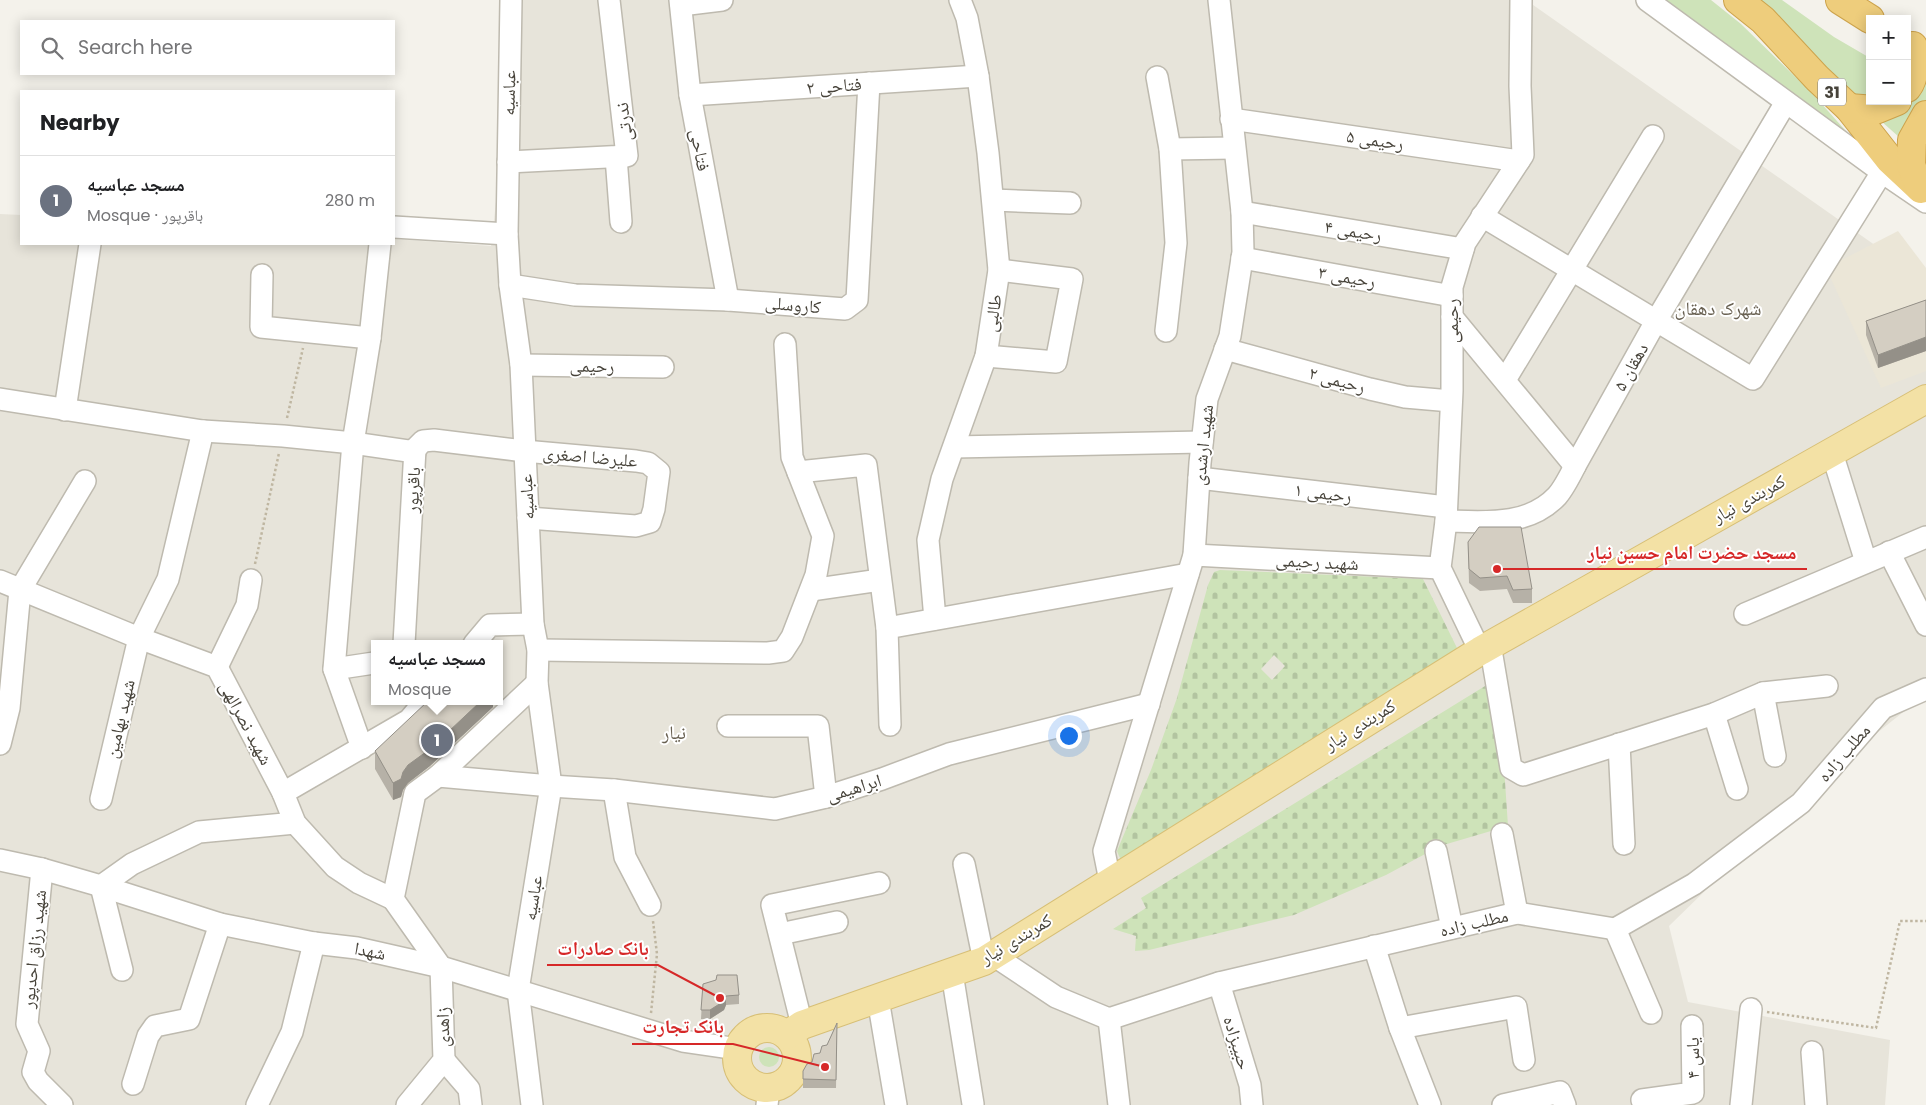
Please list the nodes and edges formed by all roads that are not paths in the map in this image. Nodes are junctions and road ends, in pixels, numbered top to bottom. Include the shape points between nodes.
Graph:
1 (511, 0) edge
2 (609, 0) edge
3 (722, 0) edge
4 (960, 0) edge
5 (1219, 0) edge
6 (1522, 0) edge
7 (1647, 0) edge
8 (1738, 0) edge
9 (1840, 0) edge
10 (681, 3) edge
11 (1866, 16) edge
12 (1915, 48) edge
13 (978, 76) junction
14 (1157, 76) dead end
15 (1911, 80) edge
16 (869, 83) junction
17 (690, 95) junction
18 (1786, 102) junction
19 (1887, 105) edge
20 (1849, 108) junction
21 (1926, 115) edge
22 (1231, 119) junction
23 (1653, 136) dead end
24 (1234, 148) junction
25 (1170, 149) junction
26 (616, 157) junction
27 (508, 162) junction
28 (1519, 162) junction
29 (1882, 172) junction
30 (1924, 195) edge
31 (993, 200) junction
32 (1070, 203) dead end
33 (1242, 212) junction
34 (1482, 216) junction
35 (621, 222) dead end
36 (395, 227) edge
37 (506, 234) junction
38 (90, 245) edge
39 (380, 245) edge
40 (1463, 249) junction
41 (1242, 258) junction
42 (999, 270) junction
43 (1572, 270) junction
44 (262, 275) dead end
45 (510, 285) junction
46 (1452, 296) junction
47 (728, 300) junction
48 (1452, 317) junction
49 (1656, 321) junction
50 (1166, 331) dead end
51 (370, 338) junction
52 (785, 344) dead end
53 (1225, 349) junction
54 (986, 356) junction
55 (521, 365) junction
56 (663, 367) dead end
57 (1505, 380) junction
58 (0, 399) edge
59 (1926, 399) edge
60 (1452, 401) junction
61 (65, 410) junction
62 (203, 431) junction
63 (1202, 442) junction
64 (353, 443) junction
65 (954, 447) junction
66 (524, 451) junction
67 (415, 452) junction
68 (1832, 453) junction
69 (1575, 466) junction
70 (798, 472) junction
71 (1199, 478) junction
72 (85, 481) dead end
73 (1446, 514) junction
74 (528, 518) junction
75 (1926, 537) edge
76 (1890, 552) junction
77 (1866, 562) junction
78 (1191, 565) junction
79 (1440, 568) junction
80 (251, 580) road end
81 (880, 580) junction
82 (0, 581) edge
83 (20, 590) junction
84 (811, 590) junction
85 (1745, 614) dead end
86 (935, 619) junction
87 (533, 624) junction
88 (1926, 625) edge
89 (887, 628) junction
90 (139, 638) junction
91 (404, 640) edge
92 (477, 640) edge
93 (1485, 648) junction
94 (538, 650) junction
95 (371, 663) edge
96 (217, 667) junction
97 (334, 669) junction
98 (537, 683) junction
99 (1826, 686) dead end
100 (1926, 689) edge
101 (1763, 694) junction
102 (1149, 704) junction
103 (422, 705) edge
104 (1714, 714) junction
105 (890, 725) dead end
106 (728, 726) dead end
107 (0, 744) edge
108 (1619, 744) junction
109 (362, 748) junction
110 (1775, 756) dead end
111 (438, 776) junction
112 (551, 786) junction
113 (1737, 789) dead end
114 (614, 790) junction
115 (283, 793) junction
116 (826, 797) junction
117 (102, 799) dead end
118 (295, 824) junction
119 (1502, 834) dead end
120 (1624, 844) dead end
121 (1436, 851) dead end
122 (0, 860) edge
123 (964, 864) dead end
124 (42, 869) junction
125 (1110, 881) junction
126 (879, 883) dead end
127 (101, 886) junction
128 (393, 899) junction
129 (650, 905) road end
130 (1517, 913) junction
131 (837, 922) dead end
132 (220, 924) junction
133 (1452, 928) junction
134 (1615, 929) junction
135 (780, 934) junction
136 (314, 943) junction
137 (1374, 946) junction
138 (988, 958) junction
139 (442, 967) junction
140 (122, 970) dead end
141 (952, 972) junction
142 (1219, 983) junction
143 (518, 990) junction
144 (878, 998) junction
145 (1751, 1009) road end
146 (1651, 1013) dead end
147 (1109, 1019) junction
148 (1692, 1026) dead end
149 (1400, 1028) junction
150 (795, 1030) junction
151 (738, 1049) junction
152 (1812, 1052) dead end
153 (444, 1060) junction
154 (1524, 1060) dead end
155 (133, 1084) dead end
156 (768, 1097) edge
157 (973, 1104) dead end
158 (62, 1105) edge
159 (257, 1105) edge
160 (407, 1105) edge
161 (471, 1105) edge
162 (532, 1105) edge
163 (896, 1105) edge
164 (1119, 1105) edge
165 (1252, 1105) edge
166 (1430, 1105) edge
167 (1503, 1105) edge
168 (1565, 1105) edge
169 (1644, 1105) edge
170 (1741, 1105) edge
171 (1816, 1105) edge

1 - 27 street, عباسیه
2 - 26 street, ندرتی via 627,154 626,157
3 - 10 street
4 - 13 street, طالبی via 967,18
5 - 22 street, شهید ارشدی
6 - 28 street, رحیمی via 1520,86 1523,155
7 - 18 street
8 - 20 highway, 31 via 1763,20
9 - 11 highway
10 - 17 street, فتاحی
12 - 15 highway
13 - 16 street, فتاحی ۲
13 - 31 street, طالبی
14 - 25 street
16 - 17 street, فتاحی ۲
16 - 47 street, کاروسلی via 857,300 846,309
17 - 47 street, فتاحی
18 - 29 street
18 - 49 street, دهقان ۵
19 - 20 highway via 1875,110
20 - 30 highway, 31 via 1890,160
21 - 30 highway via 1912,140 1911,165
22 - 24 street, شهید ارشدی
22 - 28 street, رحیمی ۵
23 - 43 street
24 - 25 street
24 - 33 street, شهید ارشدی
25 - 50 street via 1176,243
26 - 27 street, ندرتی
26 - 35 street
27 - 37 street, عباسیه
28 - 34 street, رحیمی
29 - 30 street
29 - 49 street via 1753,379
31 - 32 street
31 - 42 street, طالبی
33 - 40 street, رحیمی ۴
33 - 41 street, شهید ارشدی
34 - 40 street, رحیمی
34 - 43 street
36 - 37 street
37 - 45 street, عباسیه
38 - 61 street
39 - 51 street
40 - 46 street, رحیمی
41 - 46 street, رحیمی ۳
41 - 53 street, شهید ارشدی via 1230,336
42 - 54 street, طالبی
42 - 54 street via 1072,279 1056,362
43 - 49 street
43 - 57 street
44 - 51 street via 261,326
45 - 47 street, کاروسلی via 575,295
45 - 55 street, عباسیه
46 - 48 street, رحیمی
48 - 57 street
48 - 60 street, رحیمی
49 - 69 street, دهقان ۵
51 - 64 street
52 - 70 street via 792,458
53 - 60 street, رحیمی ۲ via 1370,389 1405,397
53 - 63 street, شهید ارشدی via 1207,399
54 - 65 street, طالبی
55 - 56 street, رحیمی
55 - 66 street, عباسیه
57 - 69 street
58 - 61 street
59 - 68 main road, کمربندی نیار
60 - 73 street, رحیمی
61 - 62 street
62 - 64 street
62 - 90 street, شهید بهامین via 168,579
63 - 65 street
63 - 71 street, شهید ارشدی
64 - 67 street
64 - 97 street
65 - 86 street, طالبی via 942,479 928,540
66 - 67 street, باقرپور via 434,440 423,441
66 - 74 street, عباسیه
66 - 74 street, علیرضا اصغری via 636,461 648,463 659,472 650,522 636,526
67 - 91 street, باقرپور
68 - 77 street
68 - 93 main road, کمربندی نیار
69 - 73 street, دهقان ۵ via 1558,495 1541,510 1522,518 1490,523
70 - 81 street via 866,465
70 - 84 street via 823,536
71 - 73 street, رحیمی ۱
71 - 78 street, شهید ارشدی
72 - 83 street
73 - 79 street, رحیمی
74 - 87 street, عباسیه
75 - 76 street
76 - 77 street
76 - 88 street
77 - 85 street
78 - 79 street, شهید رحیمی
78 - 86 street, شهید رحیمی
78 - 102 street, شهید ارشدی
79 - 93 street
80 - 96 street via 247,605
81 - 84 street
81 - 89 street
82 - 83 street, شهید نصرالهی
83 - 90 street, شهید نصرالهی
83 - 107 street via 9,708
84 - 94 street via 792,638 782,651 768,654
86 - 89 street, شهید رحیمی
87 - 92 street via 490,625
87 - 94 street, عباسیه
89 - 105 street
90 - 96 street, شهید نصرالهی
90 - 117 street, شهید بهامین
93 - 108 street via 1511,768 1523,775
93 - 125 main road, کمربندی نیار
94 - 98 street, عباسیه
95 - 97 street
96 - 115 street, شهید نصرالهی
97 - 109 street
98 - 111 street
98 - 112 street, عباسیه
99 - 101 street
100 - 134 street, مطلب زاده via 1883,708 1801,803 1694,884
101 - 104 street
101 - 110 street
102 - 116 street, ابراهیمی via 949,754
102 - 125 street, شهید ارشدی via 1104,851
103 - 109 street via 409,720
104 - 108 street
104 - 113 street
106 - 116 street via 818,726
108 - 120 street
109 - 115 street
111 - 112 street, ابراهیمی
111 - 128 street via 416,793
112 - 114 street, ابراهیمی
112 - 143 street, عباسیه
114 - 116 street, ابراهیمی via 775,809
114 - 129 street via 625,857
115 - 118 street, شهید نصرالهی
118 - 127 street via 199,832 132,864
118 - 128 street, شهید نصرالهی via 335,867
119 - 130 street
121 - 133 street
122 - 124 street, شهدا
123 - 138 street
124 - 127 street, شهدا
124 - 158 street, شهید رزاق احدپور via 27,1024 38,1051 33,1072
125 - 138 main road, کمربندی نیار
126 - 135 street via 772,905
127 - 132 street, شهدا
127 - 140 street
128 - 139 street
130 - 133 street, مطلب زاده
130 - 134 street, مطلب زاده
131 - 135 street
132 - 136 street, شهدا
132 - 155 street via 189,1019 155,1026 148,1036
133 - 137 street, مطلب زاده
134 - 146 street
135 - 150 street
136 - 139 street, شهدا via 357,948
136 - 159 street via 292,1032
137 - 142 street, مطلب زاده
137 - 149 street
138 - 141 main road, کمربندی نیار
138 - 147 street via 1056,997
139 - 143 street, شهدا
139 - 153 street, زاهدی
141 - 144 main road, کمربندی نیار
141 - 157 street
142 - 147 street, مطلب زاده
142 - 165 street, حبیبزاده via 1250,1085
143 - 151 street, شهدا via 683,1041
143 - 162 street, عباسیه
144 - 150 main road, کمربندی نیار
144 - 163 street
145 - 170 street
147 - 164 street
148 - 169 street, یاس ۴ via 1693,1092 1642,1100
149 - 154 street via 1516,1007
149 - 166 street
150 - 151 main road via 759,1028 746,1036
150 - 156 main road via 797,1063 794,1072
151 - 156 main road via 736,1058 743,1077
152 - 171 street
153 - 160 street, زاهدی
153 - 161 street via 469,1089
167 - 168 street via 1560,1092

